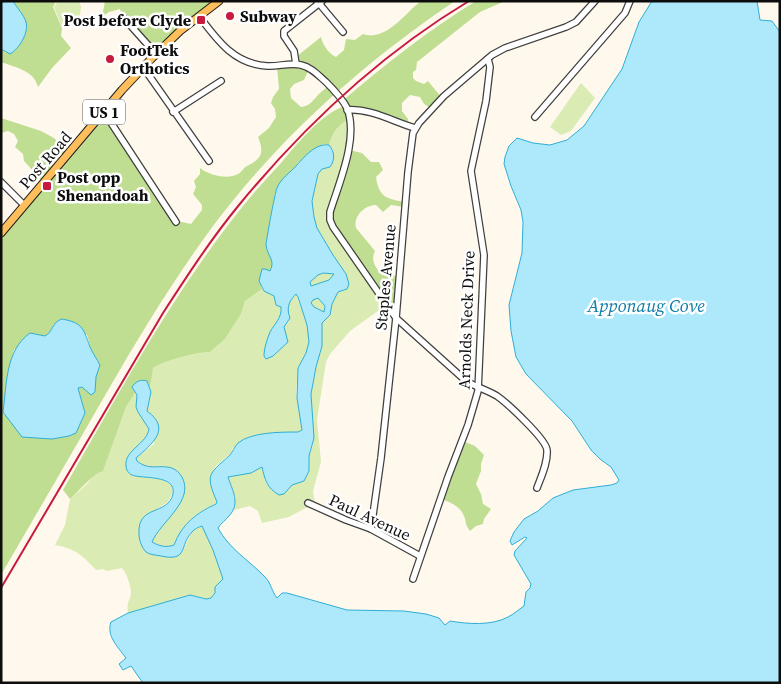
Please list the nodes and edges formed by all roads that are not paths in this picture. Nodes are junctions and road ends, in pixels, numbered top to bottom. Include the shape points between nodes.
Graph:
1 (219, 1) edge
2 (595, 1) edge
3 (630, 1) edge
4 (319, 2) edge
5 (122, 16) dead end
6 (199, 16) junction
7 (343, 32) dead end
8 (156, 54) junction
9 (488, 59) junction
10 (296, 64) junction
11 (143, 67) junction
12 (221, 81) dead end
13 (347, 110) junction
14 (104, 112) junction
15 (173, 112) junction
16 (535, 117) dead end
17 (416, 128) junction
18 (209, 161) dead end
19 (1, 182) edge
20 (24, 205) junction
21 (176, 222) dead end
22 (1, 233) edge
23 (396, 318) junction
24 (479, 387) junction
25 (537, 488) dead end
26 (308, 503) dead end
27 (371, 528) junction
28 (420, 556) junction
29 (413, 579) dead end

1 - 6 main road, Post Road / US 1
2 - 9 street via 576,22 506,48
3 - 16 street via 625,13
4 - 7 street
4 - 10 street via 284,31 294,51
5 - 8 street
6 - 8 main road, Post Road / US 1
6 - 10 street via 227,50 242,60 268,66
8 - 11 main road, Post Road / US 1
9 - 17 street, Staples Avenue via 444,96
9 - 24 street, Arnolds Neck Drive via 486,101 471,171 484,255
10 - 13 street via 317,74 336,92
11 - 14 main road, Post Road / US 1
11 - 15 street
12 - 15 street
13 - 17 street via 370,113
13 - 23 street via 349,144 330,220 344,246
14 - 20 main road, Post Road / US 1
14 - 21 street
15 - 18 street
17 - 23 street, Staples Avenue via 408,172
19 - 20 street
20 - 22 main road, Post Road / US 1
23 - 24 street via 461,376
23 - 27 street, Staples Avenue
24 - 25 street via 503,400 544,442 546,458
24 - 28 street, Arnolds Neck Drive
26 - 27 street, Paul Avenue
27 - 28 street, Paul Avenue
28 - 29 street, Arnolds Neck Drive

